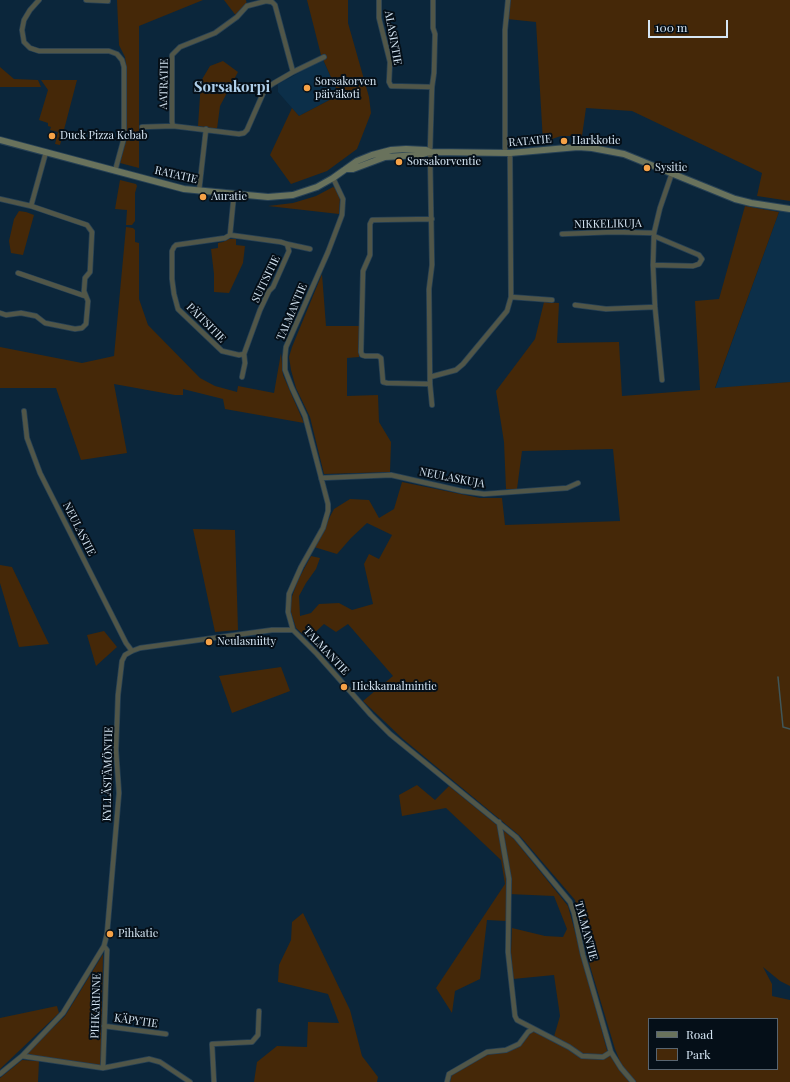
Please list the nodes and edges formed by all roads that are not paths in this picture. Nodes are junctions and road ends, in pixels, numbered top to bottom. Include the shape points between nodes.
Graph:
1 (39, 0) edge
2 (86, 0) edge
3 (379, 0) edge
4 (433, 0) edge
5 (508, 0) edge
6 (108, 1) dead end
7 (324, 57) dead end
8 (293, 72) junction
9 (432, 87) junction
10 (173, 126) junction
11 (142, 127) dead end
12 (206, 129) junction
13 (0, 140) edge
14 (46, 152) junction
15 (430, 152) junction
16 (508, 153) junction
17 (115, 171) junction
18 (672, 173) junction
19 (333, 178) junction
20 (199, 191) junction
21 (234, 194) junction
22 (0, 199) edge
23 (31, 206) junction
24 (790, 209) edge
25 (432, 219) junction
26 (562, 234) dead end
27 (654, 234) junction
28 (230, 235) junction
29 (287, 244) junction
30 (310, 249) dead end
31 (653, 265) junction
32 (18, 273) dead end
33 (85, 296) junction
34 (511, 297) junction
35 (552, 300) dead end
36 (575, 305) dead end
37 (656, 307) junction
38 (0, 314) edge
39 (244, 354) junction
40 (242, 377) dead end
41 (430, 377) junction
42 (662, 380) dead end
43 (430, 384) junction
44 (432, 405) dead end
45 (24, 411) dead end
46 (321, 478) junction
47 (578, 483) dead end
48 (293, 630) junction
49 (132, 651) junction
50 (499, 822) junction
51 (104, 946) junction
52 (259, 1011) dead end
53 (104, 1026) junction
54 (533, 1028) junction
55 (166, 1034) dead end
56 (611, 1052) junction
57 (22, 1056) junction
58 (103, 1068) junction
59 (0, 1074) edge
60 (190, 1082) edge
61 (214, 1082) edge
62 (447, 1082) edge
63 (633, 1082) edge

1 - 17 street via 24,20 22,30 24,42 30,48 39,51 109,51 117,54 122,60 124,138
2 - 6 street
3 - 9 street, ALASINTIE via 379,18 390,62 391,86
4 - 9 street via 435,34
5 - 16 street via 505,30
7 - 8 street
8 - 10 street, AATRATIE via 275,5 266,1 247,6 215,33 180,47 172,55
8 - 12 street, AATRATIE via 265,89 244,133
9 - 15 street
10 - 11 street
10 - 12 street, AATRATIE
12 - 20 street
13 - 14 street, RATATIE
14 - 17 street, RATATIE
14 - 23 street
15 - 16 street, RATATIE
15 - 19 street, RATATIE via 406,149 372,154
15 - 25 street
16 - 18 street, RATATIE via 592,148 624,154
16 - 34 street
17 - 20 street, RATATIE
18 - 24 street, RATATIE via 735,199
18 - 27 street
19 - 21 street, RATATIE via 317,187 293,195 268,197
19 - 46 street, TALMANTIE via 343,199 342,216 286,346 285,357 286,370 305,416
20 - 21 street, RATATIE
21 - 28 street
22 - 23 street
23 - 33 street via 90,228 90,272 85,278
25 - 41 street via 429,296
25 - 43 street via 372,220 370,255 363,271 362,330 362,355 381,358 384,382
26 - 27 street, NIKKELIKUJA
27 - 31 street
27 - 31 street via 699,254 702,259 699,264 693,266
28 - 29 street, SUITSITIE
28 - 39 street, PÄITSITIE via 225,238 176,245 172,251 172,279 178,309 222,351
29 - 30 street
29 - 39 street, SUITSITIE via 289,251 269,291
31 - 37 street
32 - 33 street
33 - 38 street via 88,301 86,324 82,328 45,323 36,316 21,313
34 - 35 street
34 - 41 street via 507,311 463,364 456,370
36 - 37 street via 606,309
37 - 42 street
39 - 40 street, SUITSITIE
41 - 43 street
43 - 44 street
45 - 49 street, NEULASTIE via 27,438 40,473
46 - 47 street, NEULASKUJA via 391,475 484,494 567,488
46 - 48 street, TALMANTIE via 328,511 323,528 289,594 288,612
48 - 49 street via 272,630
48 - 50 street, TALMANTIE via 390,734
49 - 51 street, KYLLÄSTÄMÖNTIE via 125,655 120,670 116,750 119,793
50 - 54 street via 509,879 508,952 515,1016
50 - 56 street, TALMANTIE via 516,837 570,902
51 - 53 street, PIHKARINNE via 107,950
51 - 57 street, KYLLÄSTÄMÖNTIE via 63,1013
52 - 61 street via 258,1035 252,1042 212,1044
53 - 55 street, KÄPYTIE
53 - 58 street, PIHKARINNE
54 - 56 street via 582,1056 603,1057
54 - 62 street via 519,1044 506,1050 487,1052 450,1074
56 - 63 street, TALMANTIE
57 - 58 street
57 - 59 street, KYLLÄSTÄMÖNTIE
58 - 60 street via 149,1059 160,1062

